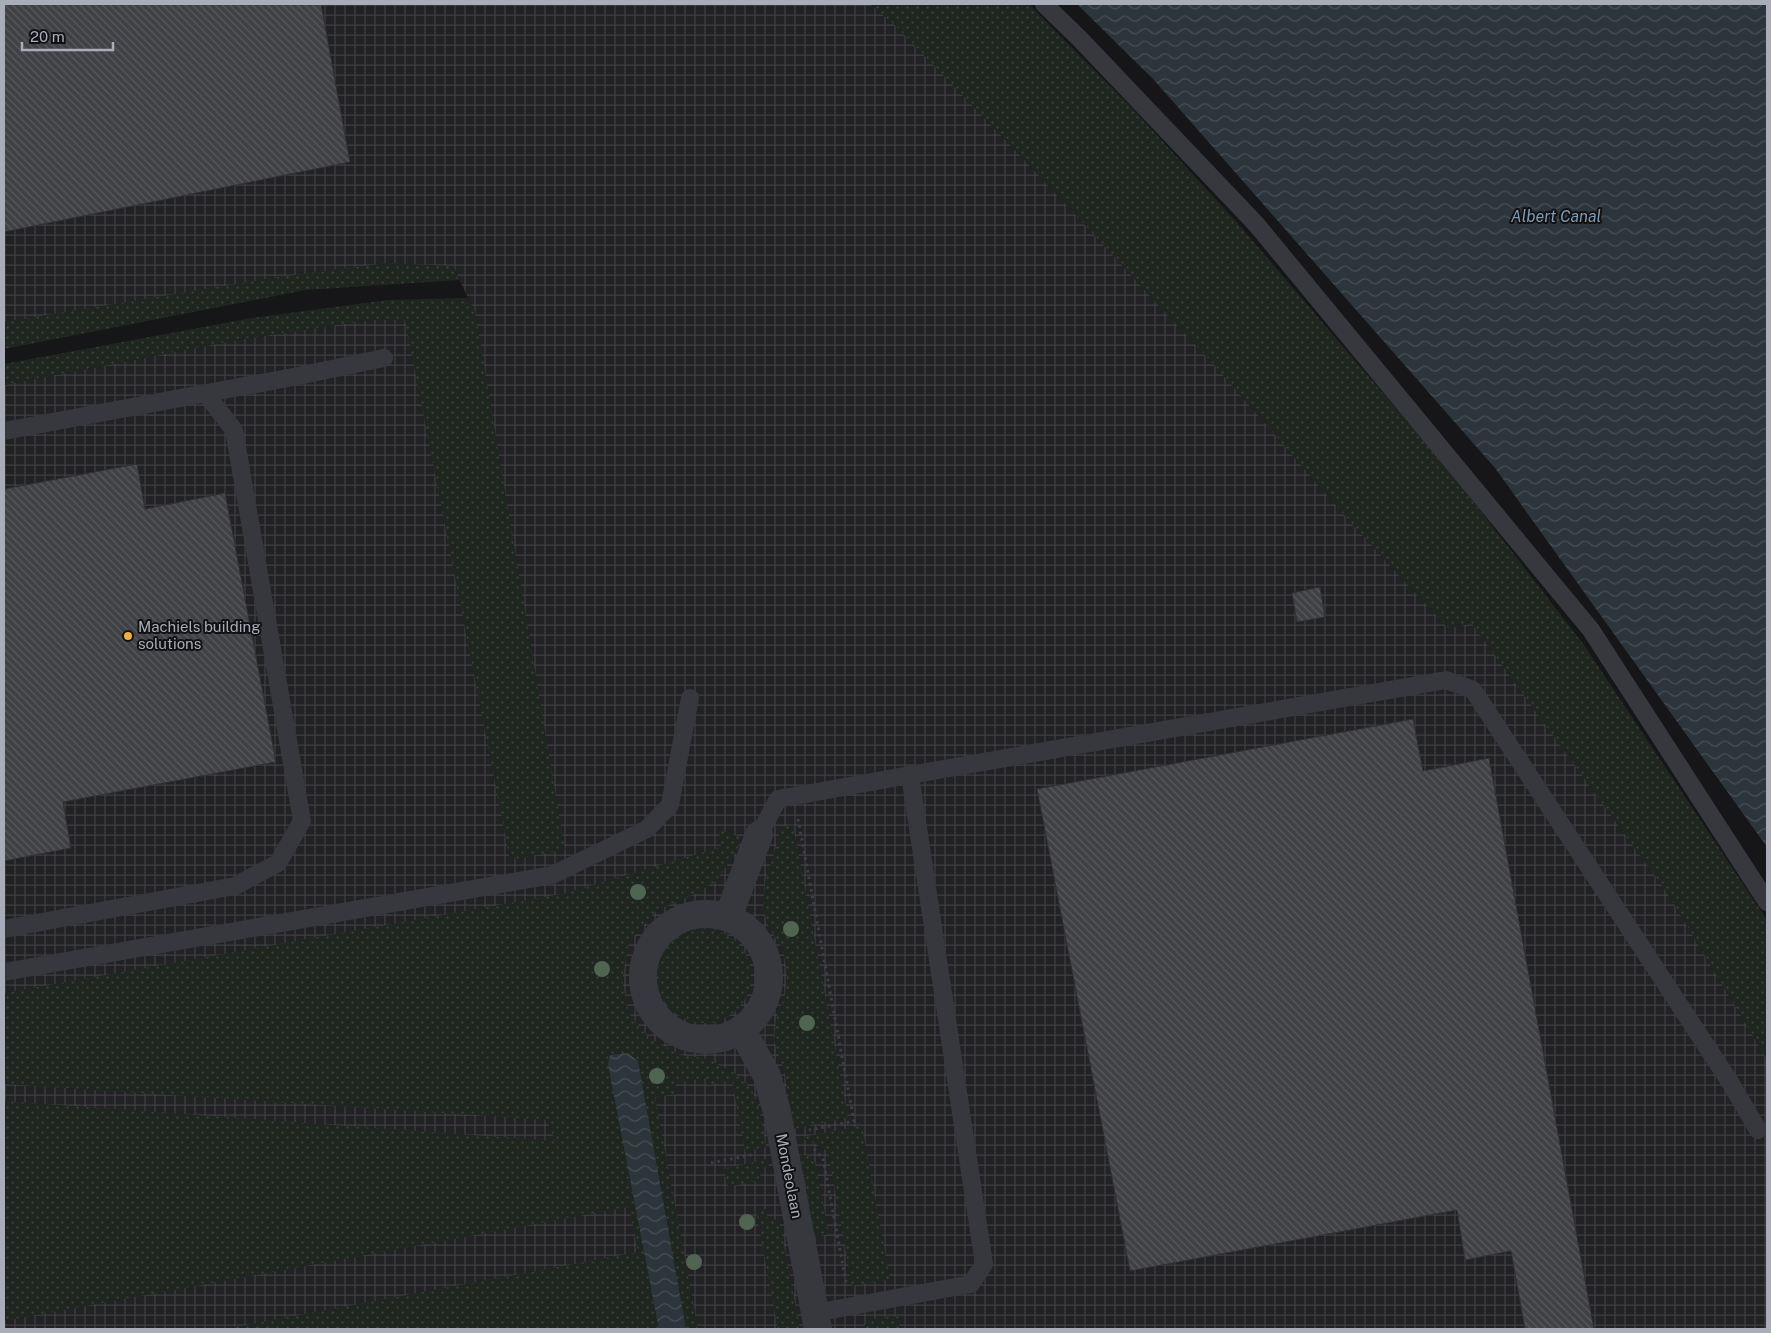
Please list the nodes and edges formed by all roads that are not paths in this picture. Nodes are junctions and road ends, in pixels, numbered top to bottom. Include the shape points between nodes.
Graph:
1 (1044, 4) edge
2 (384, 358) dead end
3 (205, 393) junction
4 (4, 430) edge
5 (690, 698) dead end
6 (910, 774) junction
7 (759, 835) joint
8 (1767, 902) edge
9 (728, 917) junction
10 (4, 929) edge
11 (4, 972) edge
12 (742, 1030) junction
13 (1758, 1130) dead end
14 (817, 1321) edge

1 - 8 lane via 1256,224 1590,630
2 - 3 lane
3 - 4 lane
3 - 10 lane via 234,430 302,821 278,863 235,886
5 - 11 lane via 670,805 647,829 552,875
6 - 7 lane via 778,799
6 - 13 lane via 1446,680 1472,690 1730,1082
6 - 14 lane via 984,1264 971,1284 850,1306
7 - 9 street
9 - 12 street via 744,925 756,938 765,953 769,970 764,1004
9 - 12 street via 710,913 674,921 648,948 642,984 647,1002 657,1018 688,1038 706,1041 725,1038
12 - 14 street, Mondeolaan via 767,1076 777,1112

